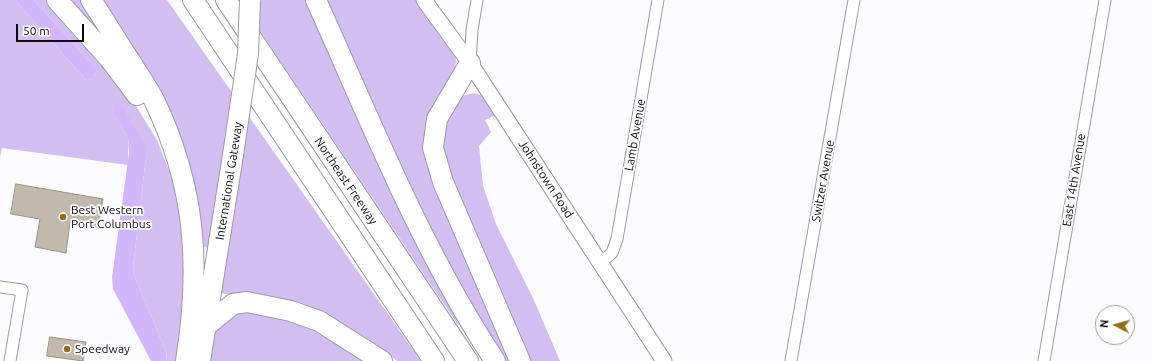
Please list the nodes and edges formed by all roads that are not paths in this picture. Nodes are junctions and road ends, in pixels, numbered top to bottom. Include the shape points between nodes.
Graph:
1 (56, 0) edge
2 (91, 0) edge
3 (180, 0) edge
4 (194, 0) edge
5 (226, 0) edge
6 (250, 0) edge
7 (316, 0) edge
8 (424, 0) edge
9 (477, 0) edge
10 (658, 0) edge
11 (854, 0) edge
12 (1105, 0) edge
13 (470, 62) junction
14 (238, 68) junction
15 (189, 206) junction
16 (600, 263) junction
17 (0, 287) edge
18 (206, 326) junction
19 (10, 361) edge
20 (186, 361) edge
21 (200, 361) edge
22 (382, 361) edge
23 (434, 361) edge
24 (468, 361) edge
25 (495, 361) edge
26 (520, 361) edge
27 (664, 361) edge
28 (791, 361) edge
29 (1044, 361) edge

1 - 15 highway via 134,89 173,163
2 - 15 highway via 154,100 178,161
3 - 14 highway
4 - 14 highway
5 - 24 highway, Northeast Freeway
6 - 18 highway, International Gateway, bridge via 248,54
7 - 25 highway via 412,213 459,301
8 - 13 main road, Johnstown Road
9 - 13 street
10 - 16 street, Lamb Avenue via 617,239 612,253
11 - 28 street, Switzer Avenue
12 - 29 street, East 14th Avenue
13 - 16 main road, Johnstown Road
13 - 26 highway via 437,119 433,148 443,182
14 - 23 highway
15 - 20 highway via 195,257
16 - 27 main road, Johnstown Road
17 - 19 street via 22,290
18 - 21 highway, International Gateway
18 - 22 highway via 232,304 247,302 290,311 319,321

